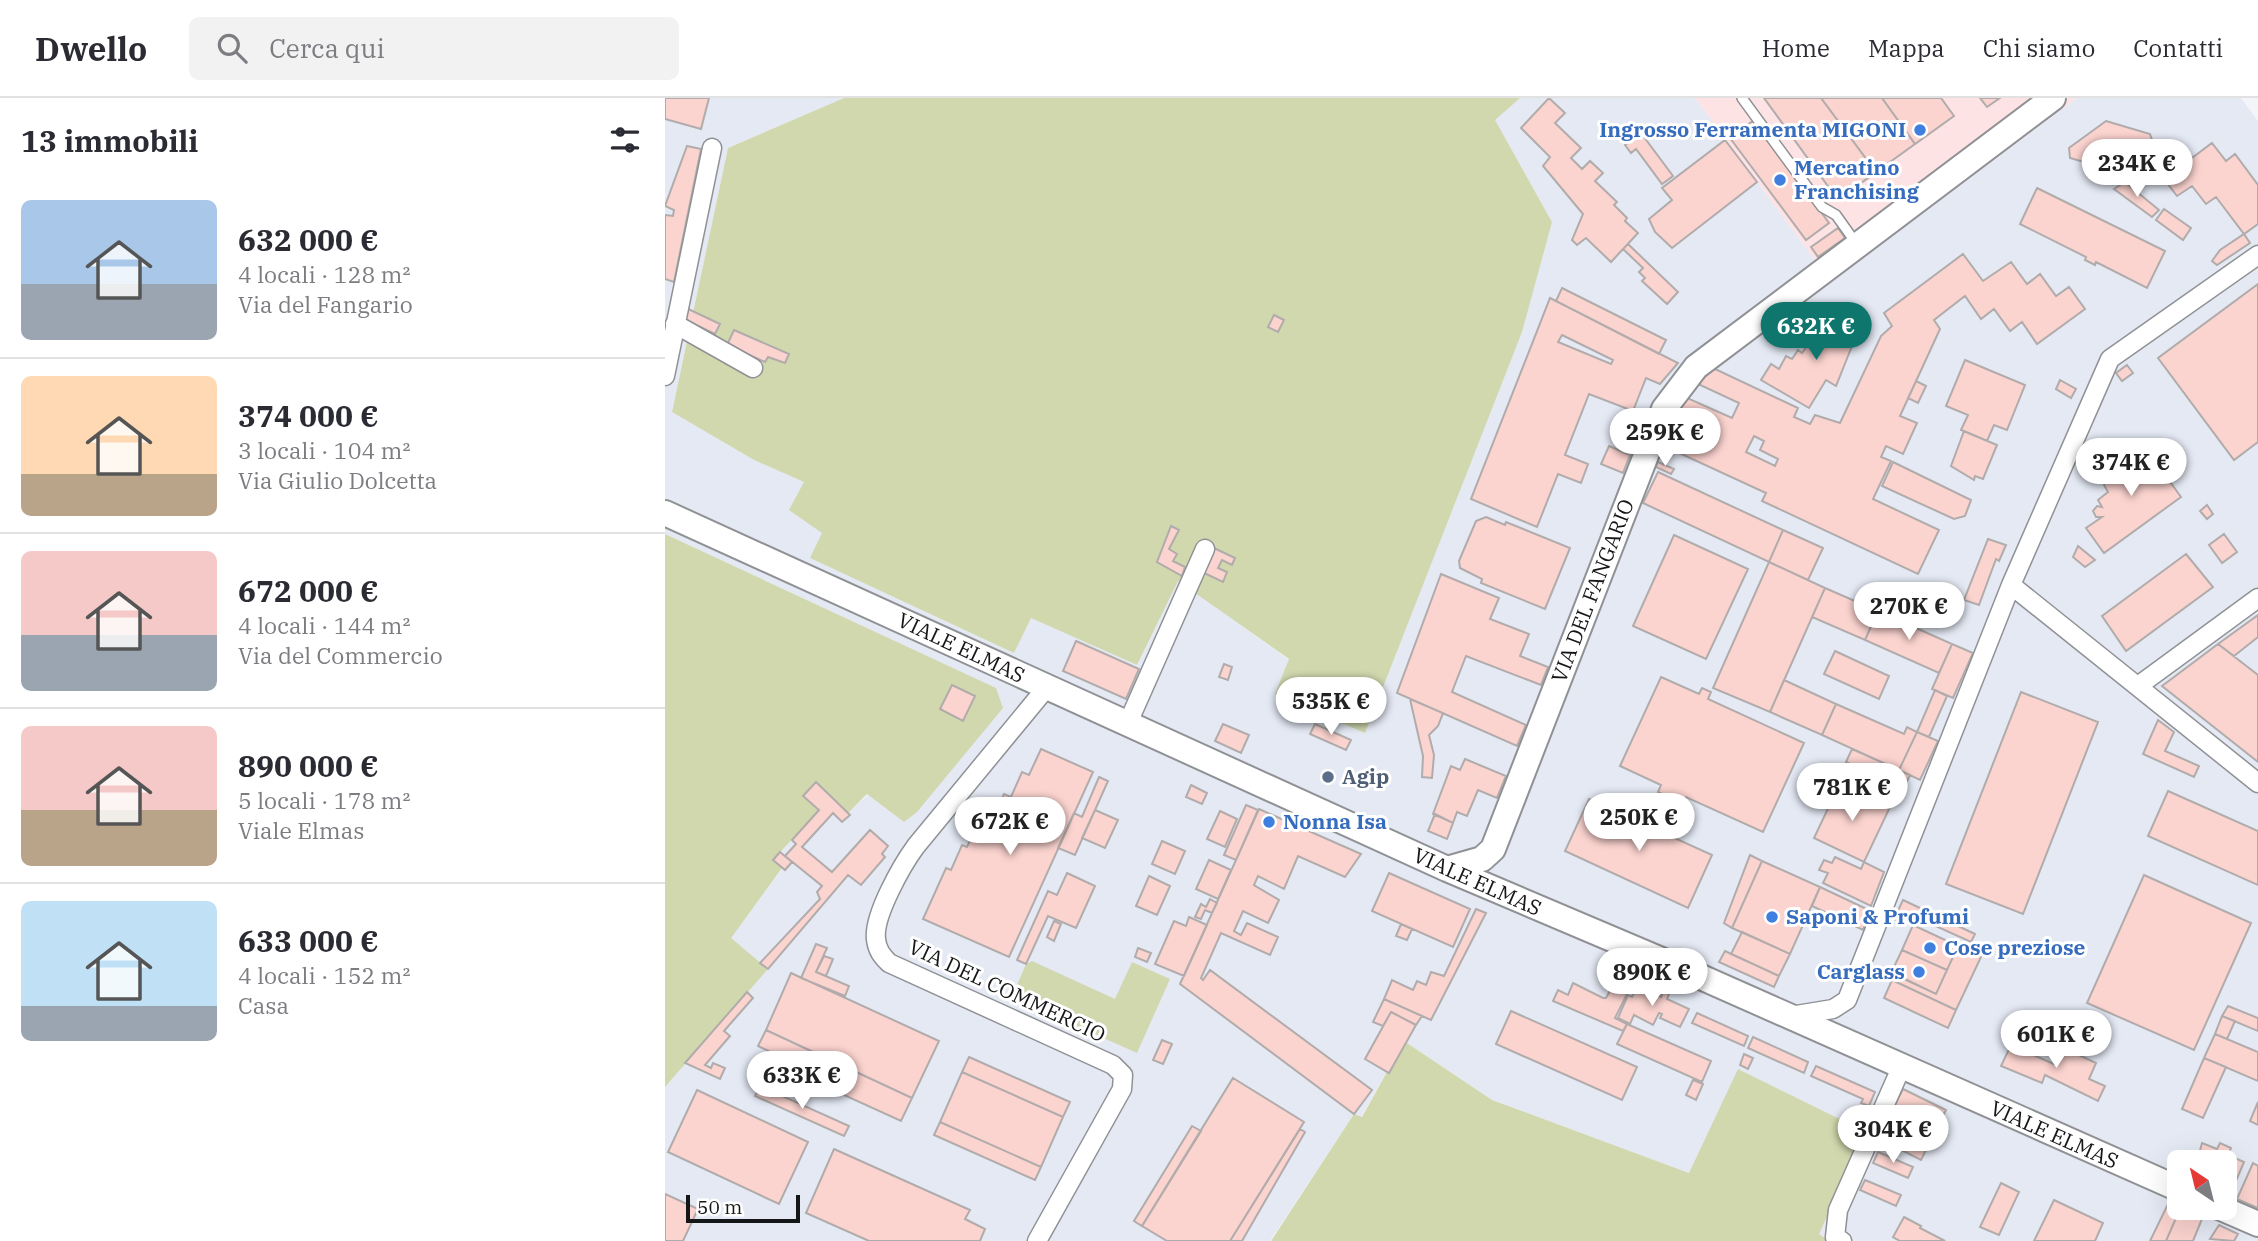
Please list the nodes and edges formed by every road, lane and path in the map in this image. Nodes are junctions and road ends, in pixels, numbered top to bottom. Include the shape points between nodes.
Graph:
1 (1742, 98) edge
2 (2053, 98) edge
3 (712, 148) dead end
4 (1857, 245) junction
5 (2258, 255) edge
6 (675, 324) junction
7 (753, 368) dead end
8 (665, 376) edge
9 (665, 513) edge
10 (1205, 550) dead end
11 (2011, 585) junction
12 (2258, 598) edge
13 (2137, 685) junction
14 (1047, 687) junction
15 (1127, 725) junction
16 (2258, 783) edge
17 (1493, 849) junction
18 (1447, 869) junction
19 (1517, 900) junction
20 (1790, 1016) junction
21 (1901, 1068) junction
22 (2167, 1184) edge
23 (2237, 1215) edge
24 (2258, 1224) edge
25 (1037, 1241) edge
26 (1842, 1241) edge

1 - 4 lane via 1822,207 1836,215
2 - 4 main road, VIA DEL FANGARIO
3 - 6 street
4 - 17 main road, VIA DEL FANGARIO via 1696,367 1664,409
5 - 11 street via 2111,359
6 - 7 street
6 - 8 street
9 - 14 main road, VIALE ELMAS
10 - 15 street
11 - 13 street
11 - 20 street via 1847,1000 1833,1009
12 - 13 street
13 - 16 street
14 - 15 main road, VIALE ELMAS
14 - 25 street, VIA DEL COMMERCIO via 916,846 902,866 876,930 880,954 890,963 1113,1065 1123,1075 1122,1089
15 - 18 main road, VIALE ELMAS
17 - 18 main road via 1482,859
17 - 19 main road via 1497,873
18 - 19 main road, VIALE ELMAS
19 - 20 main road, VIALE ELMAS
20 - 21 main road, VIALE ELMAS
21 - 22 main road, VIALE ELMAS
21 - 26 street via 1838,1210 1835,1237
23 - 24 main road

